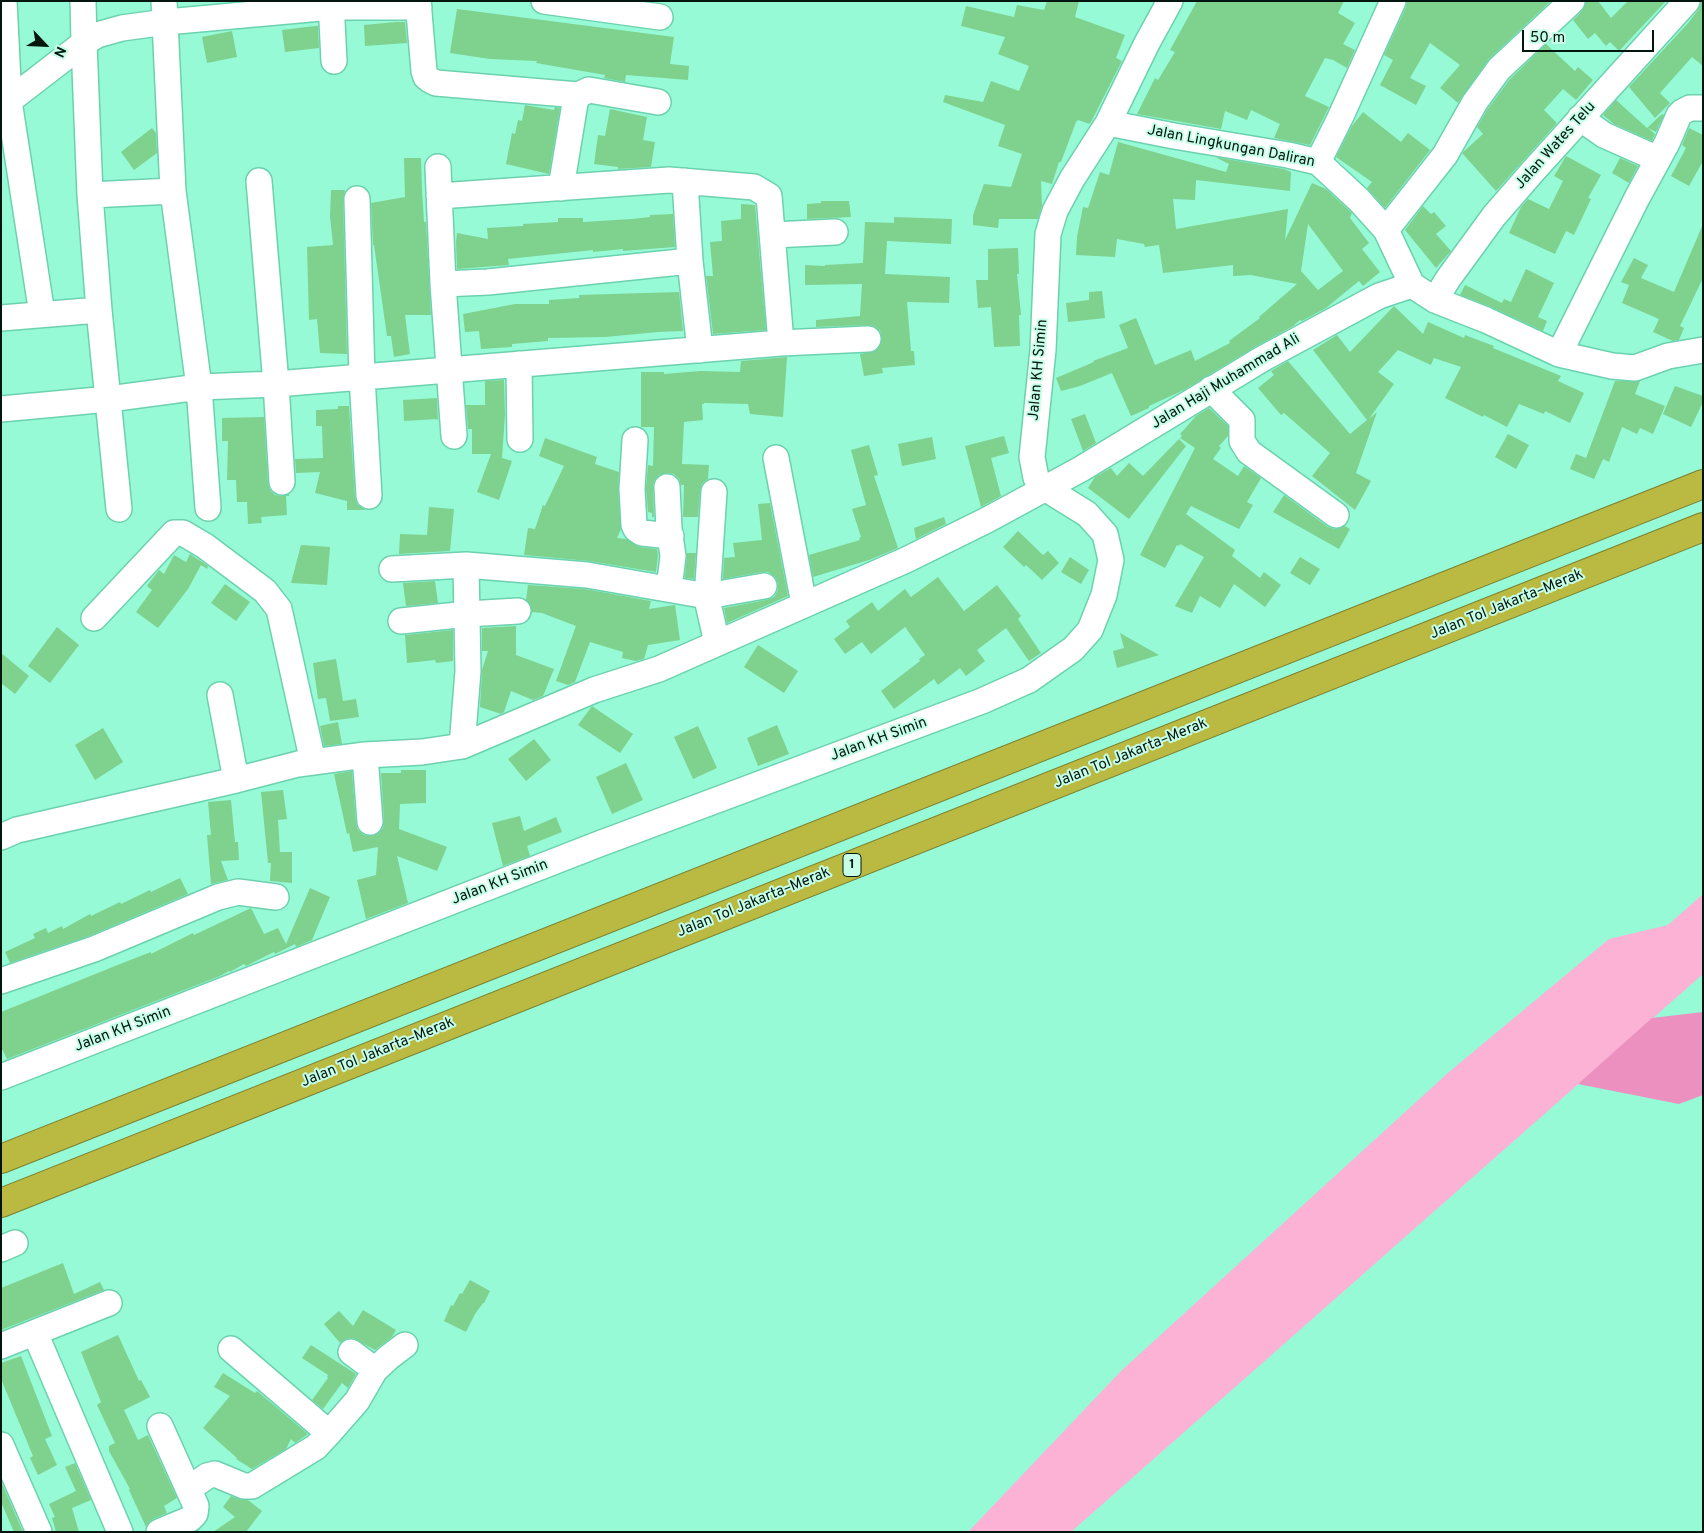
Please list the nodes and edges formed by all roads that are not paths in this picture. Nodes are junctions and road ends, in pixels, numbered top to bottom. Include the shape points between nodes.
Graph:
1 (4, 1) edge
2 (83, 1) edge
3 (544, 1) edge
4 (1170, 1) edge
5 (1392, 1) edge
6 (1572, 1) edge
7 (1687, 1) edge
8 (331, 4) edge
9 (418, 4) edge
10 (165, 12) edge
11 (660, 17) dead end
12 (84, 43) junction
13 (334, 61) dead end
14 (578, 95) junction
15 (658, 102) dead end
16 (5, 104) edge
17 (1703, 108) edge
18 (1580, 118) junction
19 (1108, 123) junction
20 (1658, 159) junction
21 (1318, 162) junction
22 (438, 167) dead end
23 (259, 181) dead end
24 (685, 181) junction
25 (561, 188) junction
26 (172, 191) junction
27 (90, 196) junction
28 (439, 196) junction
29 (357, 200) dead end
30 (1386, 230) junction
31 (834, 232) dead end
32 (773, 235) junction
33 (690, 262) junction
34 (442, 284) junction
35 (1412, 284) junction
36 (1436, 300) junction
37 (99, 310) junction
38 (42, 314) junction
39 (1, 318) edge
40 (868, 339) dead end
41 (781, 343) junction
42 (700, 350) junction
43 (1703, 350) edge
44 (1559, 354) junction
45 (518, 364) junction
46 (450, 370) junction
47 (362, 377) junction
48 (276, 384) junction
49 (199, 387) junction
50 (1211, 389) junction
51 (109, 399) junction
52 (1, 409) edge
53 (454, 436) dead end
54 (520, 439) dead end
55 (635, 440) dead end
56 (776, 458) dead end
57 (282, 482) dead end
58 (1703, 484) edge
59 (667, 487) dead end
60 (1044, 488) junction
61 (714, 492) dead end
62 (369, 496) dead end
63 (119, 508) dead end
64 (208, 508) dead end
65 (1336, 514) dead end
66 (1703, 527) edge
67 (671, 536) junction
68 (466, 565) junction
69 (392, 569) dead end
70 (764, 586) dead end
71 (669, 590) junction
72 (707, 596) junction
73 (804, 604) junction
74 (518, 611) dead end
75 (467, 614) junction
76 (94, 618) dead end
77 (401, 621) dead end
78 (717, 643) junction
79 (220, 695) dead end
80 (462, 746) junction
81 (366, 755) junction
82 (313, 762) junction
83 (236, 780) junction
84 (370, 822) dead end
85 (1, 837) edge
86 (276, 897) dead end
87 (1, 982) edge
88 (1, 1077) edge
89 (1, 1159) edge
90 (1, 1203) edge
91 (109, 1303) dead end
92 (35, 1333) junction
93 (405, 1345) dead end
94 (1, 1346) edge
95 (231, 1349) dead end
96 (351, 1352) dead end
97 (375, 1370) junction
98 (160, 1426) dead end
99 (329, 1432) junction
100 (1, 1445) edge
101 (189, 1488) junction
102 (39, 1532) edge
103 (120, 1532) edge
104 (159, 1532) edge

1 - 16 street
2 - 12 street
3 - 11 street
4 - 19 street, Jalan KH Simin
5 - 21 street
6 - 30 street via 1499,69 1475,102 1445,155
7 - 18 street, Jalan Wates Telu
8 - 9 street
8 - 10 street
8 - 13 street
9 - 14 street via 424,71 430,80
10 - 12 street via 97,35
10 - 26 street
12 - 16 street
12 - 27 street
14 - 15 street via 588,90
14 - 25 street
16 - 38 street
17 - 20 street via 1682,112
18 - 20 street via 1604,135
18 - 36 street, Jalan Wates Telu via 1494,216
19 - 21 street, Jalan Lingkungan Daliran
19 - 60 street, Jalan KH Simin via 1072,179 1048,234 1043,350 1032,457 1036,478
20 - 44 street
21 - 30 street, Jalan Lingkungan Daliran
22 - 28 street
23 - 48 street
24 - 25 street
24 - 32 street via 761,190 769,196
24 - 33 street
25 - 28 street
26 - 27 street
26 - 49 street
27 - 37 street
28 - 34 street
29 - 47 street
30 - 35 street, Jalan Lingkungan Daliran
31 - 32 street
32 - 41 street
33 - 34 street
33 - 42 street
34 - 46 street
35 - 36 street
35 - 50 street, Jalan Haji Muhammad Ali via 1339,316
36 - 44 street
37 - 38 street
37 - 51 street
38 - 39 street
40 - 41 street
41 - 42 street
42 - 45 street
43 - 44 street via 1668,356 1635,368
45 - 46 street
45 - 54 street
46 - 47 street
46 - 53 street
47 - 48 street
47 - 62 street
48 - 49 street
48 - 57 street
49 - 51 street
49 - 64 street
50 - 60 street, Jalan Haji Muhammad Ali via 1082,469
50 - 65 street via 1242,420 1245,449
51 - 52 street
51 - 63 street
55 - 67 street via 634,525 642,533
56 - 73 street
58 - 89 highway
59 - 67 street
60 - 73 street, Jalan Haji Muhammad Ali via 914,556
60 - 88 street, Jalan KH Simin via 1087,514 1105,534 1111,560 1104,595 1090,630 1072,649 1029,680 982,701 600,844
61 - 72 street
66 - 90 highway, Jalan Tol Jakarta–Merak / 1
67 - 71 street via 673,556
68 - 69 street
68 - 71 street via 587,575
68 - 75 street
70 - 72 street
71 - 72 street
72 - 78 street
73 - 78 street, Jalan Haji Muhammad Ali
74 - 75 street
75 - 77 street
75 - 80 street via 468,671
76 - 82 street via 174,533 183,533 205,546 265,591 279,609
78 - 80 street, Jalan Haji Muhammad Ali
79 - 83 street
80 - 81 street, Jalan Haji Muhammad Ali
81 - 82 street, Jalan Haji Muhammad Ali
81 - 84 street
82 - 83 street, Jalan Haji Muhammad Ali
83 - 85 street, Jalan Haji Muhammad Ali via 17,830
86 - 87 street via 238,892 218,897 94,949
91 - 92 street
92 - 94 street
92 - 103 street
93 - 97 street
95 - 99 street
96 - 97 street
97 - 99 street via 357,1401
98 - 101 street
99 - 101 street via 316,1447 252,1486 215,1474
100 - 102 street
101 - 104 street via 196,1506 195,1514

